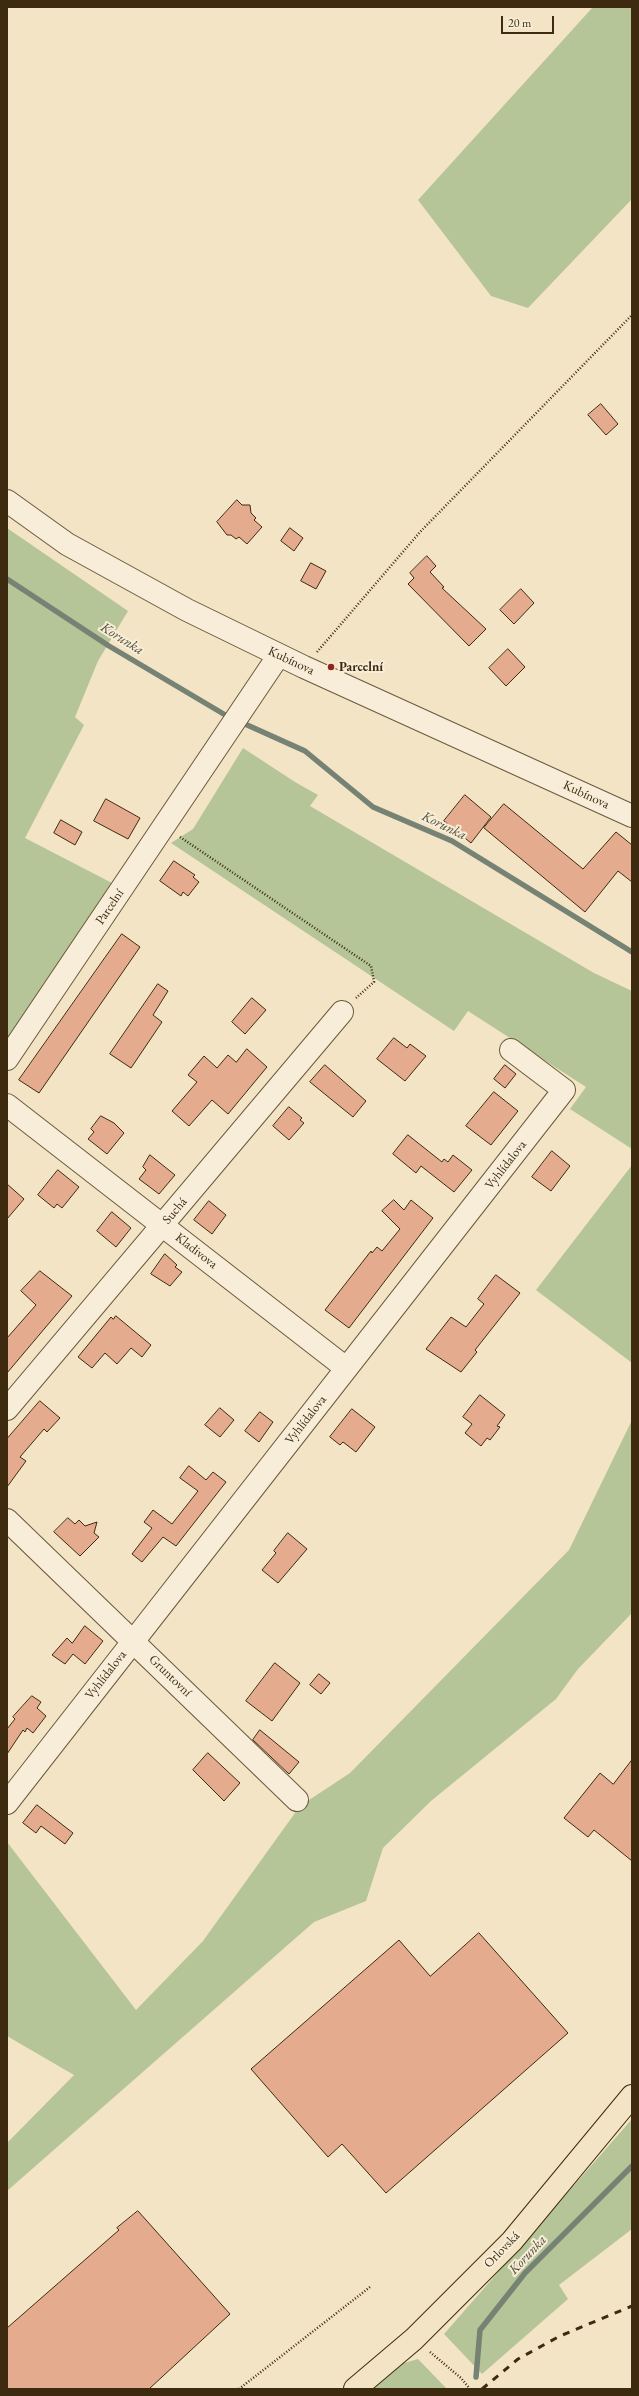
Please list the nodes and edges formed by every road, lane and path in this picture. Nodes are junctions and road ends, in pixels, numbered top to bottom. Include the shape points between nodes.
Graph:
1 (632, 315) edge
2 (7, 501) edge
3 (279, 655) junction
4 (304, 667) junction
5 (632, 816) edge
6 (165, 826) junction
7 (342, 1012) joint
8 (511, 1050) dead end
9 (7, 1059) edge
10 (7, 1104) edge
11 (163, 1226) junction
12 (346, 1368) junction
13 (7, 1409) edge
14 (7, 1520) edge
15 (134, 1640) junction
16 (297, 1800) dead end
17 (7, 1803) edge
18 (632, 2096) edge
19 (370, 2286) dead end
20 (414, 2339) junction
21 (239, 2389) edge
22 (355, 2389) edge
23 (470, 2389) edge

1 - 4 path via 420,532
2 - 3 street, Kubínova via 67,544 187,610
3 - 4 street, Kubínova
3 - 6 street, Parcelní
4 - 5 street, Kubínova
6 - 7 path via 211,860 371,966 374,982
6 - 9 street, Parcelní
7 - 11 street, Suchá
8 - 12 street, Vyhlídalova via 564,1090
10 - 11 street, Kladivova
11 - 12 street, Kladivova
11 - 13 street, Suchá
12 - 15 street, Vyhlídalova
14 - 15 street, Gruntovní
15 - 16 street, Gruntovní
15 - 17 street, Vyhlídalova
18 - 20 main road, Orlovská via 512,2241
19 - 21 path
20 - 22 main road, Orlovská
20 - 23 path via 461,2378

